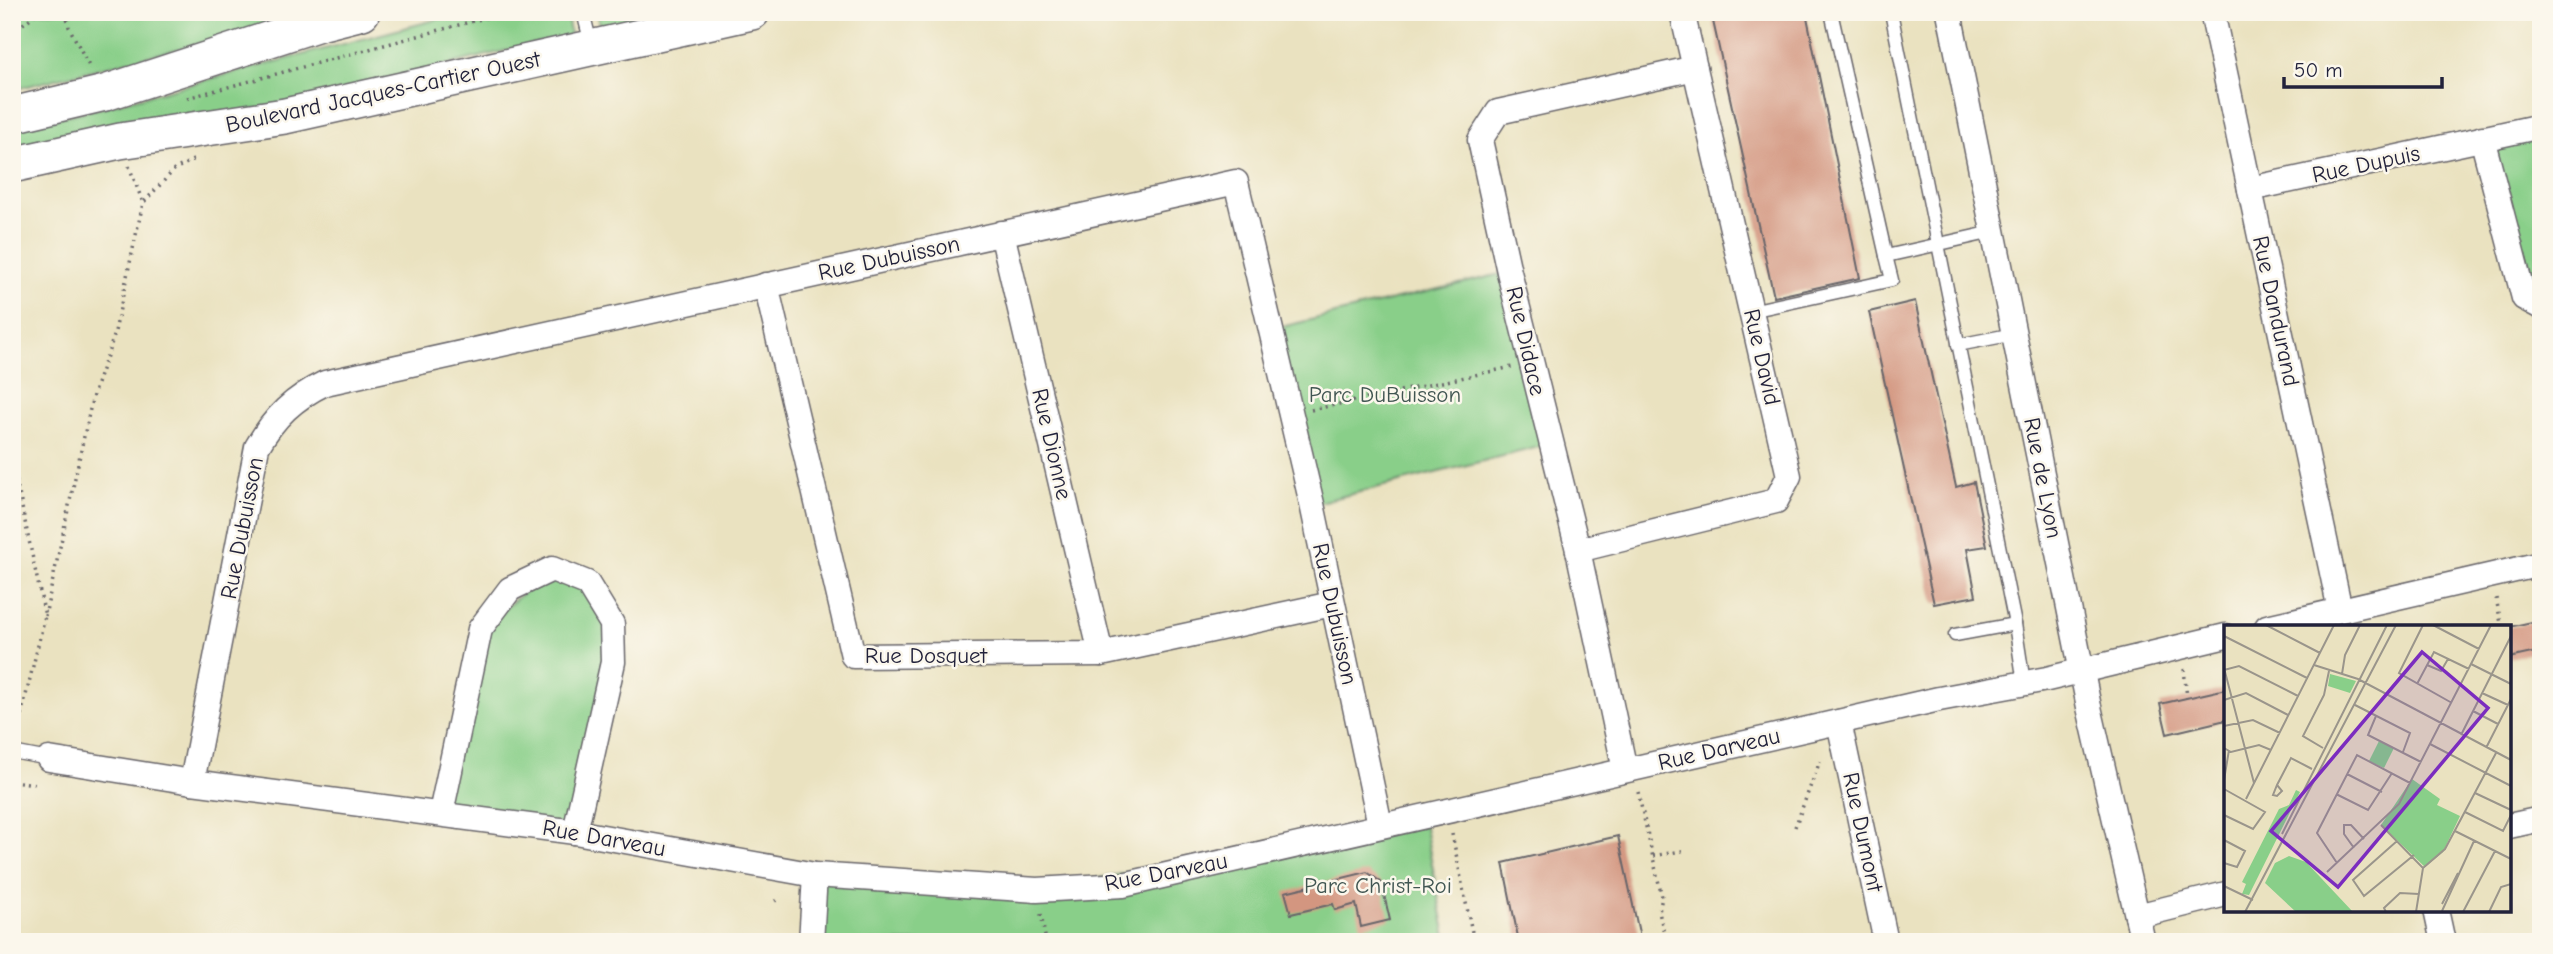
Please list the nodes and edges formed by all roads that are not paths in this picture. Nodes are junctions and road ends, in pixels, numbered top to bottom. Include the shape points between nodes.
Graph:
1 (362, 12) edge
2 (583, 12) edge
3 (752, 12) edge
4 (1682, 12) edge
5 (1831, 12) edge
6 (1891, 12) edge
7 (1949, 12) edge
8 (2212, 12) edge
9 (592, 48) junction
10 (1695, 68) junction
11 (12, 115) edge
12 (2541, 126) edge
13 (2482, 138) junction
14 (12, 165) edge
15 (2250, 189) junction
16 (1993, 232) junction
17 (1002, 233) junction
18 (1936, 244) junction
19 (1886, 256) junction
20 (766, 285) junction
21 (2541, 307) edge
22 (1751, 311) junction
23 (2014, 334) junction
24 (1958, 345) junction
25 (1578, 550) junction
26 (2541, 564) edge
27 (1332, 604) junction
28 (2340, 610) junction
29 (2015, 624) junction
30 (2276, 625) edge
31 (1955, 635) dead end
32 (2224, 636) edge
33 (1101, 654) junction
34 (2082, 670) junction
35 (2024, 683) junction
36 (1839, 722) junction
37 (12, 752) edge
38 (49, 759) joint
39 (1625, 770) junction
40 (192, 782) junction
41 (441, 813) junction
42 (2541, 819) edge
43 (1380, 825) junction
44 (2511, 826) edge
45 (575, 832) junction
46 (815, 875) junction
47 (2224, 894) edge
48 (2436, 912) edge
49 (2137, 916) junction
50 (811, 942) edge
51 (1886, 942) edge
52 (2143, 942) edge
53 (2443, 942) edge

1 - 11 main road via 105,93
2 - 9 lane
3 - 9 main road, Boulevard Jacques-Cartier Ouest
4 - 10 street, Rue David
5 - 19 lane
6 - 18 lane
7 - 16 street, Rue de Lyon
8 - 15 street, Rue Dandurand
9 - 14 main road, Boulevard Jacques-Cartier Ouest via 285,116 120,141
10 - 22 street, Rue David
10 - 25 street, Rue Didace via 1498,112 1480,140
12 - 13 street, Rue Dupuis
13 - 15 street, Rue Dupuis
13 - 21 street via 2524,298
15 - 28 street, Rue Dandurand
16 - 18 lane
16 - 23 street, Rue de Lyon
17 - 20 street, Rue Dubuisson
17 - 27 street, Rue Dubuisson via 1236,182
17 - 33 street, Rue Dionne
18 - 19 lane
18 - 24 lane
19 - 22 lane via 1892,280
20 - 33 street, Rue Dosquet via 853,656
20 - 40 street, Rue Dubuisson via 324,383 287,406 257,447
22 - 25 street, Rue David via 1789,476 1776,500
23 - 24 lane
23 - 34 street, Rue de Lyon
24 - 29 lane
25 - 39 street, Rue Didace
26 - 28 street
27 - 33 street, Rue Dosquet
27 - 43 street, Rue Dubuisson
28 - 30 street
29 - 31 lane
29 - 35 lane
32 - 34 street, Rue Darveau
34 - 35 street, Rue Darveau
34 - 49 street, Rue de Lyon
35 - 36 street, Rue Darveau
36 - 39 street, Rue Darveau
36 - 51 street, Rue Dumont
37 - 38 lane
38 - 40 street, Rue Darveau
39 - 43 street, Rue Darveau
40 - 41 street, Rue Darveau
41 - 45 street, Rue Darveau
41 - 45 street via 480,629 510,589 552,569 587,583 612,624 613,662
42 - 44 street
43 - 46 street, Rue Darveau via 1123,885 1037,890
45 - 46 street, Rue Darveau
46 - 50 street
47 - 49 street
48 - 53 street
49 - 52 street, Rue de Lyon

